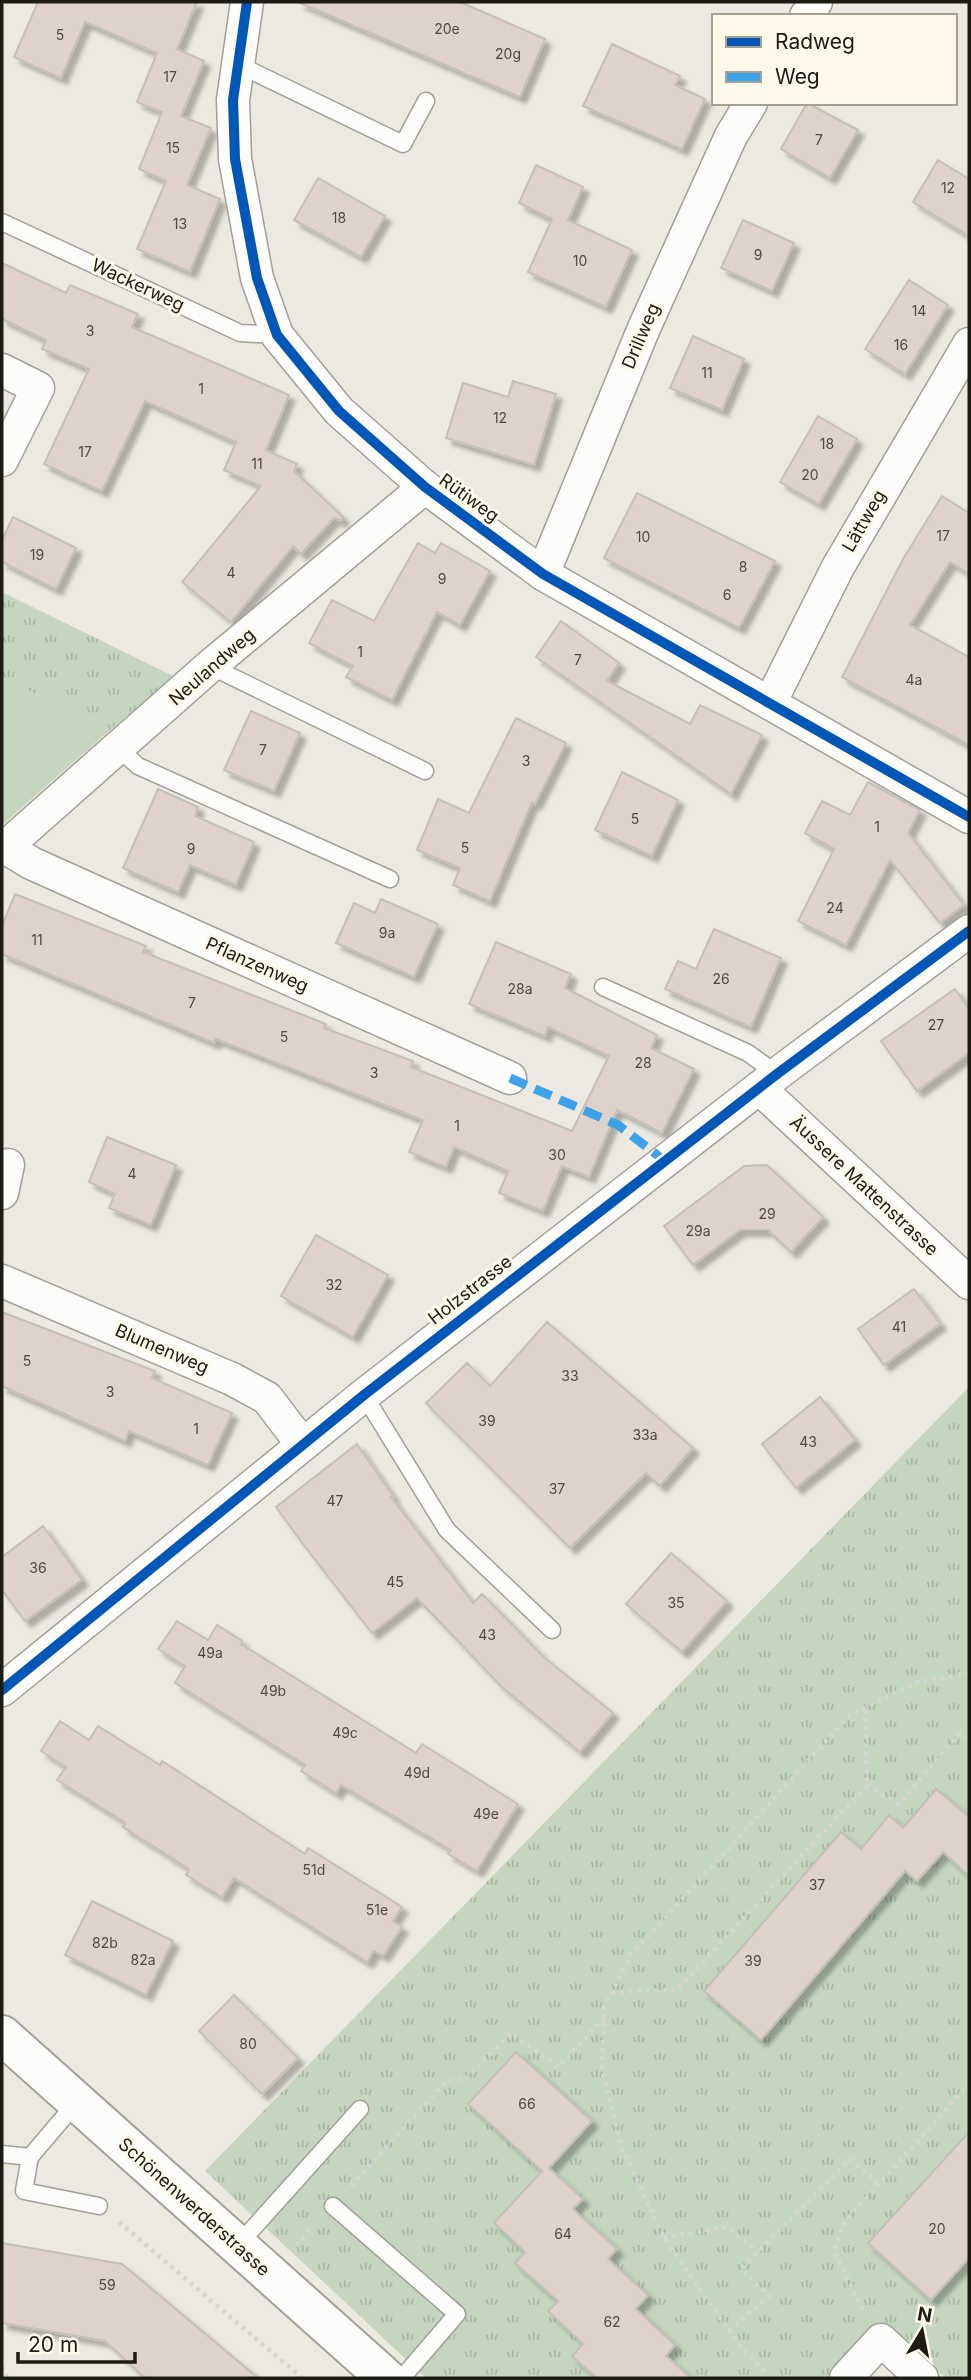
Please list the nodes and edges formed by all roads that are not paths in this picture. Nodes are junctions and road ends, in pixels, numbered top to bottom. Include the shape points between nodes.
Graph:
1 (247, 2) edge
2 (237, 64) junction
3 (426, 101) dead end
4 (750, 105) edge
5 (2, 222) edge
6 (277, 335) junction
7 (969, 344) edge
8 (2, 370) edge
9 (2, 460) edge
10 (425, 487) junction
11 (543, 574) junction
12 (210, 666) junction
13 (770, 704) junction
14 (119, 749) junction
15 (425, 771) dead end
16 (969, 817) edge
17 (3, 849) edge
18 (390, 879) dead end
19 (969, 931) edge
20 (603, 987) dead end
21 (510, 1079) dead end
22 (768, 1081) junction
23 (2, 1281) edge
24 (969, 1283) edge
25 (364, 1395) junction
26 (302, 1444) junction
27 (552, 1630) dead end
28 (2, 1690) edge
29 (2, 2035) edge
30 (76, 2103) junction
31 (360, 2109) dead end
32 (2, 2154) edge
33 (30, 2157) junction
34 (99, 2206) road end
35 (332, 2206) road end
36 (237, 2245) junction
37 (386, 2378) edge
38 (402, 2378) edge
39 (846, 2378) edge
40 (922, 2378) edge

1 - 2 street, Rütiweg
2 - 3 lane via 403,144
2 - 6 street, Rütiweg via 235,159 257,278
4 - 11 street, Drillweg via 730,136 644,327
5 - 6 lane, Wackerweg via 240,332
6 - 10 street, Rütiweg via 338,411
7 - 13 street, Lättweg via 838,567
8 - 9 street via 38,388
10 - 11 street, Rütiweg
10 - 12 street, Neulandweg
11 - 13 street, Rütiweg
12 - 14 street, Neulandweg
12 - 15 lane
13 - 16 street, Rütiweg
14 - 17 street, Neulandweg
14 - 18 lane via 138,766
17 - 21 street, Pflanzenweg
19 - 22 street, Holzstrasse
20 - 22 lane via 748,1053
22 - 24 street, Äussere Mattenstrasse
22 - 25 street, Holzstrasse
23 - 26 street, Blumenweg via 232,1378 267,1398
25 - 26 street, Holzstrasse
25 - 27 lane via 447,1530
26 - 28 street, Holzstrasse
29 - 30 street, Schönenwerderstrasse
30 - 33 lane
30 - 36 street, Schönenwerderstrasse
31 - 36 lane
32 - 33 lane
33 - 34 lane via 24,2191
35 - 38 lane via 457,2314
36 - 37 street, Schönenwerderstrasse
39 - 40 street via 881,2340

